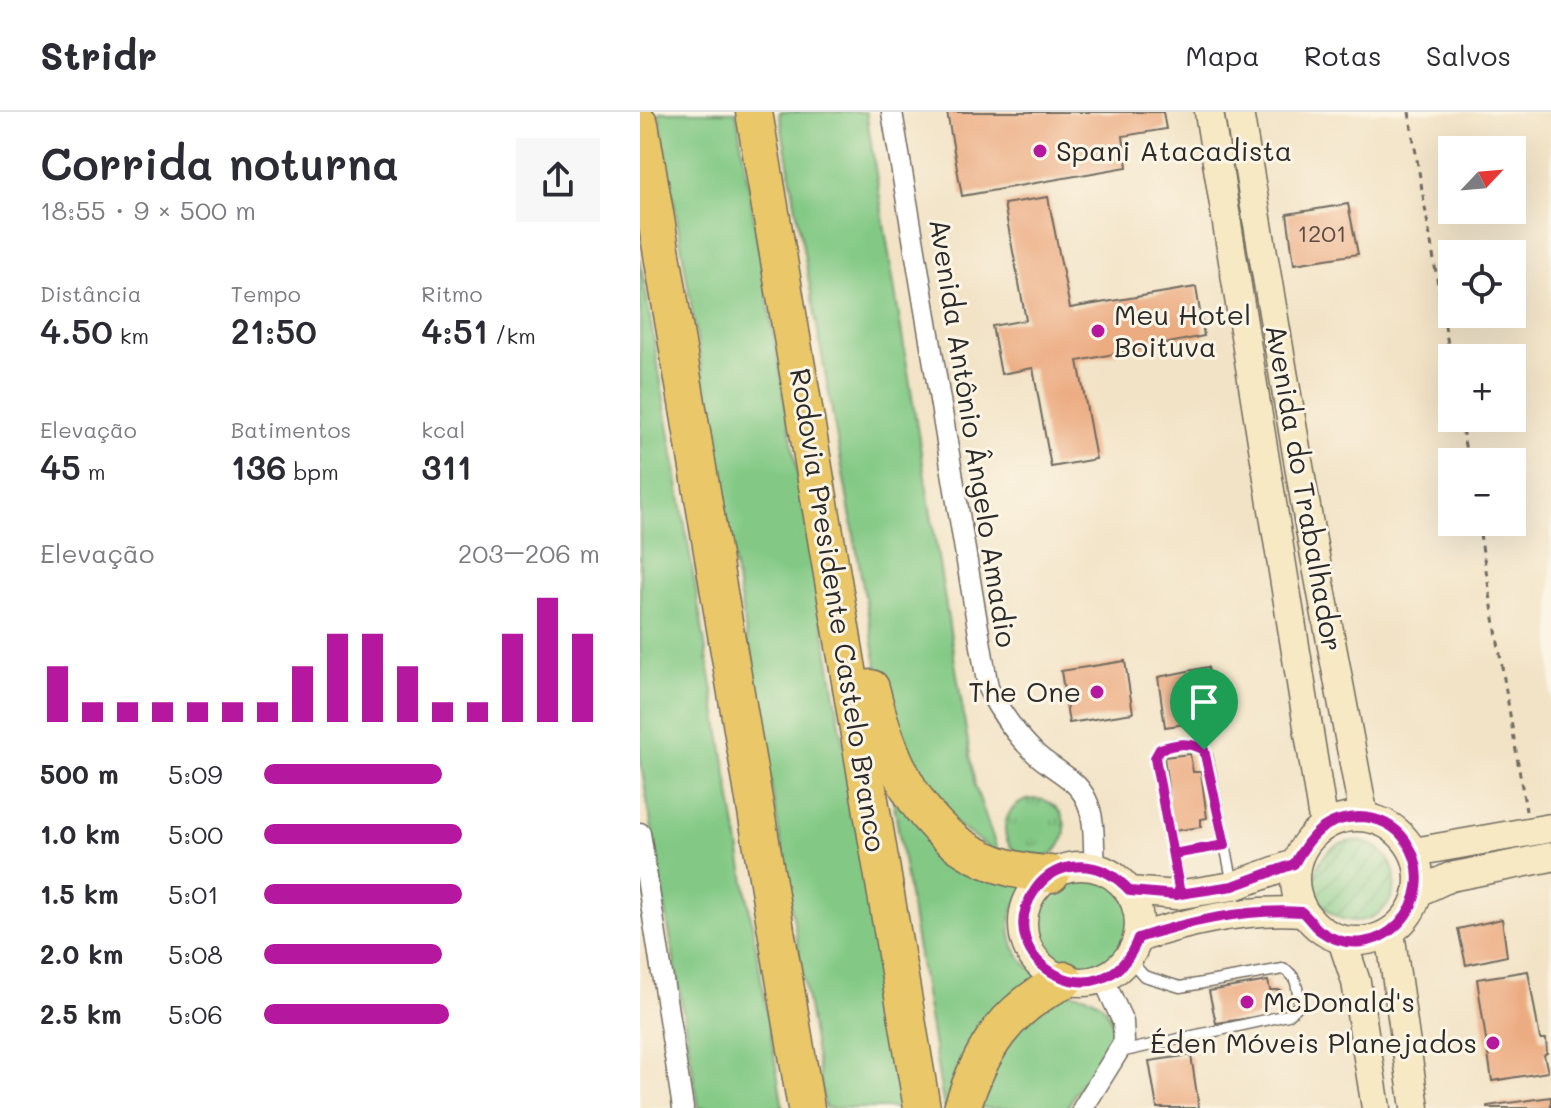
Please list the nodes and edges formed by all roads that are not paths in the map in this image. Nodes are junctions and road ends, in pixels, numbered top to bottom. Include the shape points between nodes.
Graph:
1 (754, 112) edge
2 (892, 112) edge
3 (1209, 112) edge
4 (1239, 112) edge
5 (640, 124) edge
6 (807, 422) junction
7 (1364, 817) junction
8 (1324, 826) junction
9 (1540, 831) edge
10 (640, 833) edge
11 (1225, 845) junction
12 (1414, 852) junction
13 (1173, 854) junction
14 (1551, 857) edge
15 (1294, 864) junction
16 (1095, 867) junction
17 (1051, 874) junction
18 (1233, 886) junction
19 (1130, 891) junction
20 (1418, 892) junction
21 (1180, 894) junction
22 (1302, 912) junction
23 (1390, 932) junction
24 (1342, 940) junction
25 (1133, 948) junction
26 (1103, 978) junction
27 (1065, 980) junction
28 (1120, 1052) junction
29 (683, 1108) edge
30 (806, 1108) edge
31 (922, 1108) edge
32 (962, 1108) edge
33 (1083, 1108) edge
34 (1376, 1108) edge
35 (1415, 1108) edge

1 - 6 highway, Rodovia Presidente Castelo Branco
2 - 16 street, Avenida Antônio Ângelo Amadio via 988,688 1035,753 1085,797
3 - 8 street
4 - 7 street, Avenida do Trabalhador
5 - 30 highway
6 - 17 highway via 876,706 902,778 920,808 966,850 994,865
6 - 31 highway, Rodovia Presidente Castelo Branco
7 - 8 street
7 - 12 street via 1388,823
8 - 15 street
9 - 12 street
10 - 29 street
11 - 13 lane
11 - 13 lane via 1207,756 1199,747 1175,744 1160,749 1155,758
11 - 18 lane
12 - 20 street
13 - 21 lane
14 - 20 street via 1450,877
15 - 18 street
15 - 22 street via 1294,889
16 - 17 street
16 - 19 street
17 - 27 street via 1029,899 1024,931 1037,961
18 - 21 street
19 - 21 street
19 - 25 street via 1138,914
20 - 23 street via 1403,921
22 - 24 street via 1319,930
22 - 25 street via 1267,909 1169,928
23 - 24 street via 1375,939
23 - 35 street
24 - 34 street via 1356,982
25 - 26 street via 1115,972
25 - 28 lane via 1138,971 1150,980 1180,987 1283,969 1293,974 1299,1005 1288,1015
26 - 27 street
26 - 28 street via 1123,1022
27 - 32 highway via 1022,1005 999,1030 983,1054
28 - 33 street

